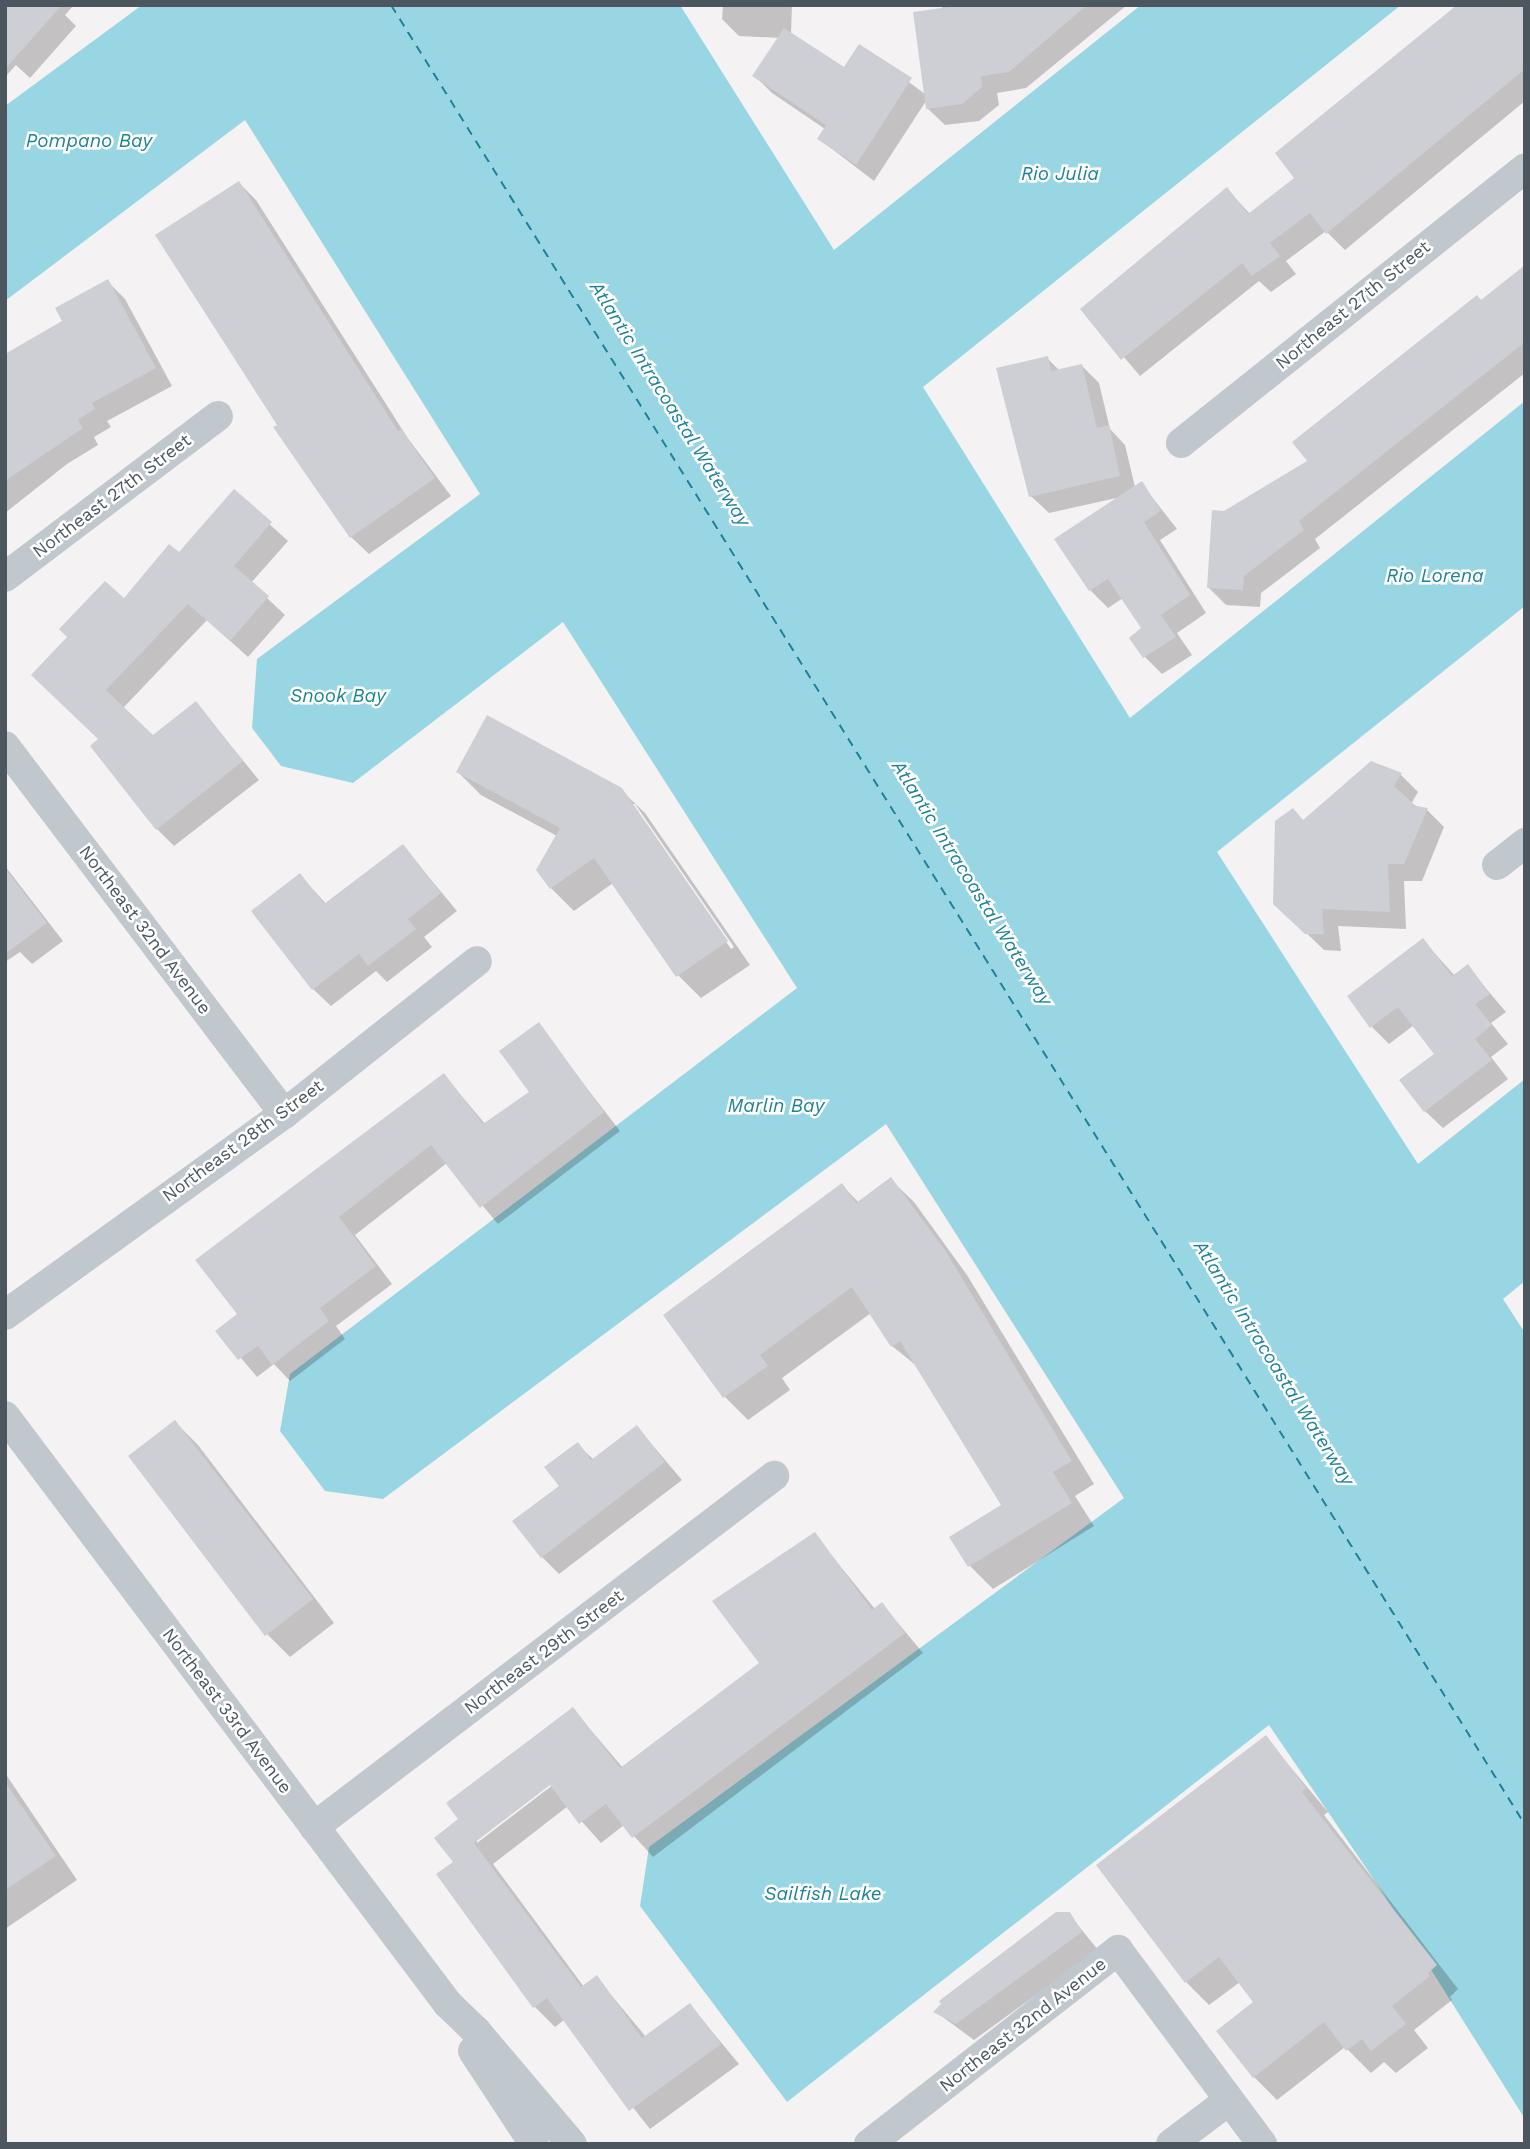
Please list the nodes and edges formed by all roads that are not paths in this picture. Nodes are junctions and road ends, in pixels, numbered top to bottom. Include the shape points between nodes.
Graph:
1 (1525, 167) edge
2 (218, 416) dead end
3 (1181, 443) dead end
4 (5, 577) edge
5 (5, 746) edge
6 (1525, 843) edge
7 (1497, 865) dead end
8 (477, 961) dead end
9 (284, 1114) junction
10 (5, 1315) edge
11 (5, 1416) edge
12 (774, 1476) dead end
13 (314, 1827) junction
14 (448, 2004) junction
15 (1228, 2101) junction
16 (534, 2144) edge
17 (572, 2144) edge
18 (869, 2144) edge
19 (1171, 2144) edge
20 (1262, 2144) edge

1 - 3 street, Northeast 27th Street
2 - 4 street, Northeast 27th Street
5 - 9 street, Northeast 32nd Avenue
6 - 7 street
8 - 9 street, Northeast 28th Street
9 - 10 street, Northeast 28th Street
11 - 13 street, Northeast 33rd Avenue
12 - 13 street, Northeast 29th Street
13 - 14 street, Northeast 33rd Avenue
14 - 16 street, Northeast 33rd Avenue via 464,2038
14 - 17 street, Northeast 33rd Avenue
15 - 18 street, Northeast 32nd Avenue via 1118,1950
15 - 19 street
15 - 20 street, Northeast 32nd Avenue

